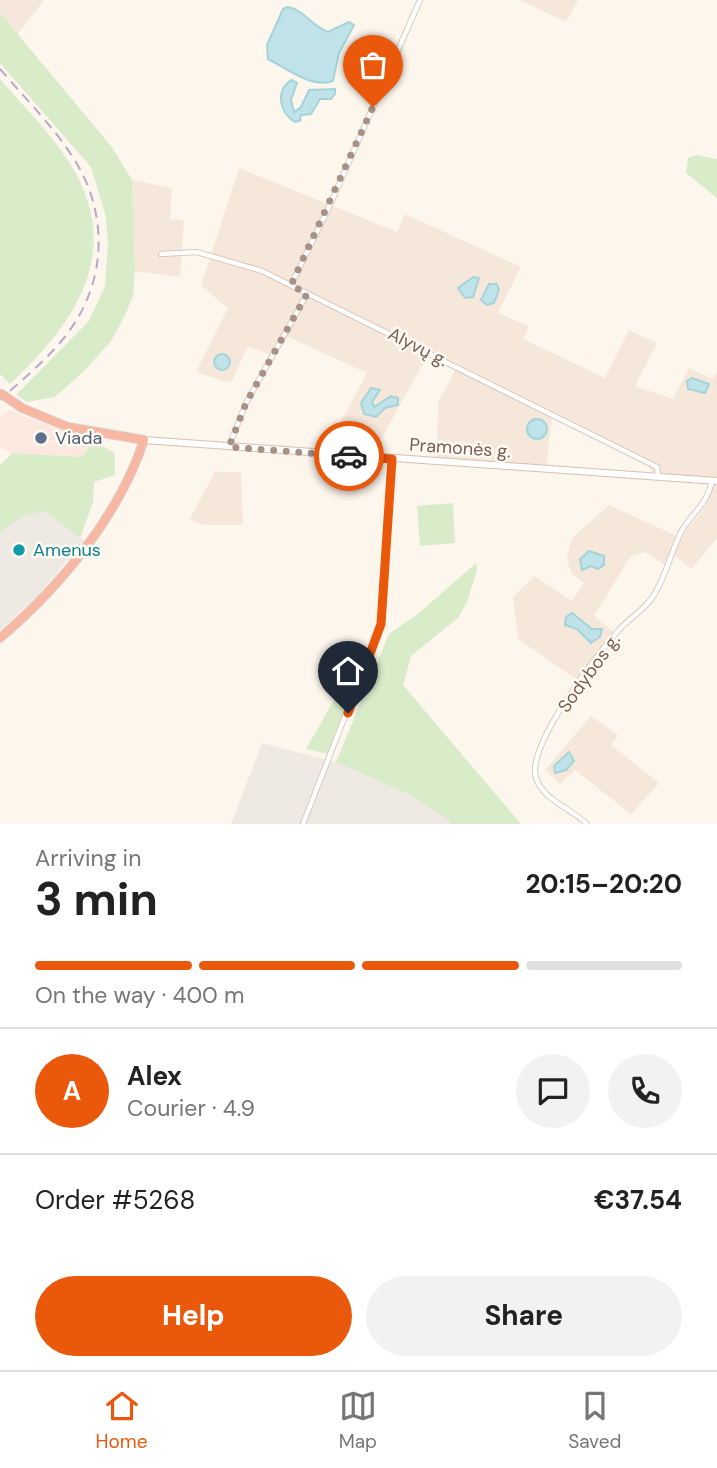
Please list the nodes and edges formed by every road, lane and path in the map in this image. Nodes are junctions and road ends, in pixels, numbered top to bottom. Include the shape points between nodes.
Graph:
1 (419, 0) edge
2 (161, 254) dead end
3 (291, 285) junction
4 (307, 294) junction
5 (0, 393) edge
6 (144, 440) junction
7 (229, 447) junction
8 (392, 459) junction
9 (658, 477) junction
10 (714, 480) edge
11 (0, 638) edge
12 (303, 824) edge
13 (587, 824) edge

1 - 3 street
2 - 3 street, Alyvų g. via 207,254 239,262
3 - 4 street, Alyvų g.
4 - 7 street via 246,403
4 - 9 street, Alyvų g. via 657,467
5 - 6 highway, Pramonės g., bridge via 22,408 68,427
6 - 7 main road, Pramonės g.
6 - 11 highway via 117,497 89,541 54,586
7 - 8 main road, Pramonės g.
8 - 9 main road, Pramonės g.
8 - 12 street via 381,624
9 - 10 main road, Pramonės g.
10 - 13 street, Sodybos g. via 706,502 685,526 652,598 592,665 556,718 536,758 541,789

